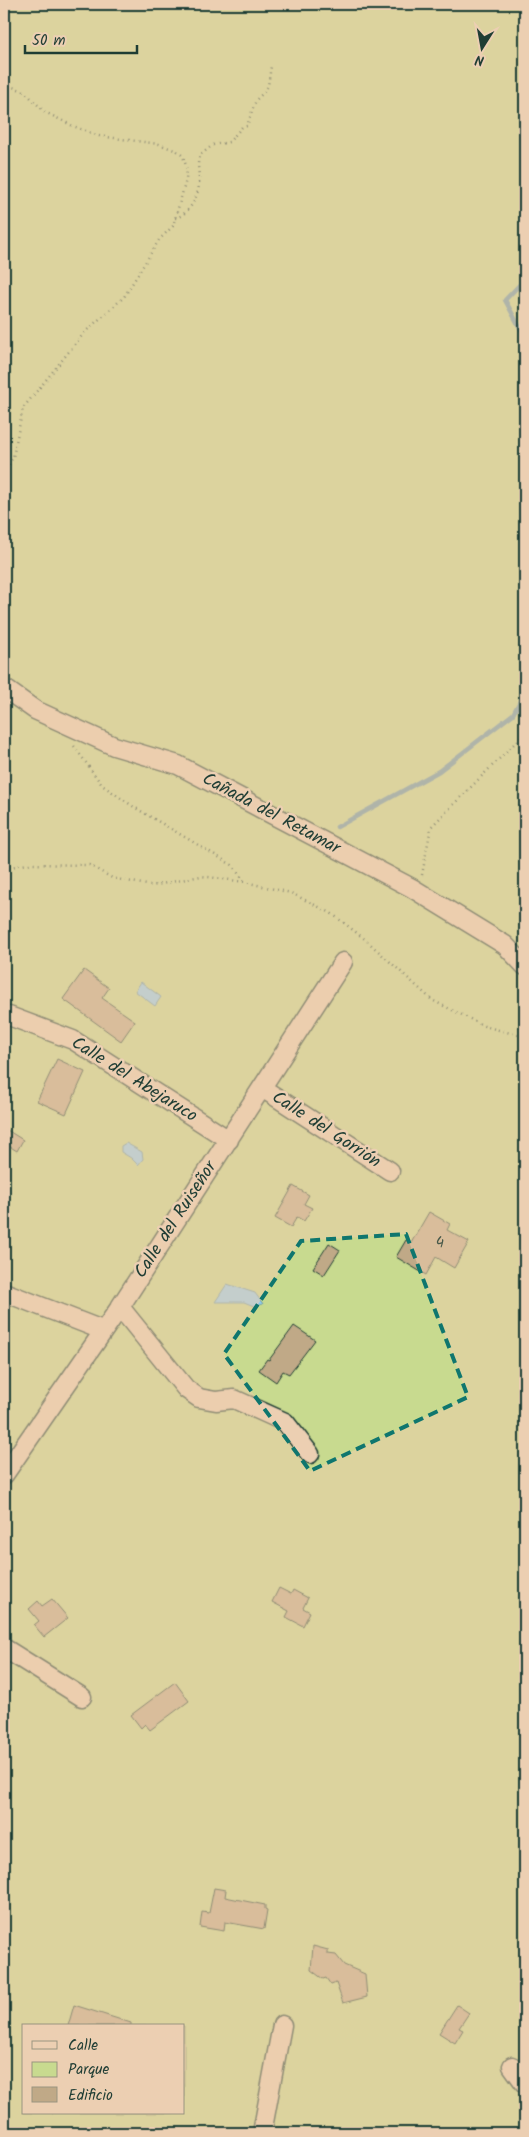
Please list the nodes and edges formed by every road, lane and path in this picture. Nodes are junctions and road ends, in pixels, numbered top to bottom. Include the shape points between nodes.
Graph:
1 (271, 66) dead end
2 (4, 84) edge
3 (175, 218) junction
4 (4, 474) edge
5 (4, 688) edge
6 (525, 733) edge
7 (72, 743) dead end
8 (4, 868) edge
9 (245, 882) junction
10 (412, 888) junction
11 (343, 962) dead end
12 (525, 966) edge
13 (9, 1016) dead end
14 (525, 1037) edge
15 (262, 1088) junction
16 (229, 1140) junction
17 (390, 1172) dead end
18 (4, 1292) edge
19 (120, 1307) junction
20 (102, 1330) junction
21 (310, 1454) dead end
22 (4, 1475) edge
23 (4, 1648) edge
24 (82, 1697) dead end
25 (282, 2025) dead end
26 (512, 2066) dead end
27 (525, 2084) edge
28 (262, 2133) edge

1 - 3 path via 265,91 256,100 247,126 242,127 229,142 213,145 199,156 195,199 183,216
2 - 3 path via 24,92 45,112 78,128 114,139 159,144 177,151 187,169
3 - 4 path via 173,226 159,240 124,297 85,332 23,408 13,457
5 - 10 street, Cañada del Retamar via 35,710 114,746 178,765
6 - 10 path via 431,827 423,873
7 - 9 path via 102,785 232,865
8 - 9 path via 28,864 89,865 112,878 152,886 201,876
9 - 14 path via 291,893 331,913 432,1000 484,1026
10 - 12 street, Cañada del Retamar via 505,945
11 - 15 street, Calle del Ruiseñor
13 - 16 street, Calle del Abejaruco via 73,1040
15 - 16 street, Calle del Ruiseñor
15 - 17 street, Calle del Gorrión
16 - 19 street, Calle del Ruiseñor
18 - 20 street
19 - 20 street, Calle del Ruiseñor
19 - 21 street via 186,1390 199,1398 216,1401 234,1399 285,1422
20 - 22 street, Calle del Ruiseñor
23 - 24 street
25 - 28 street
26 - 27 street

